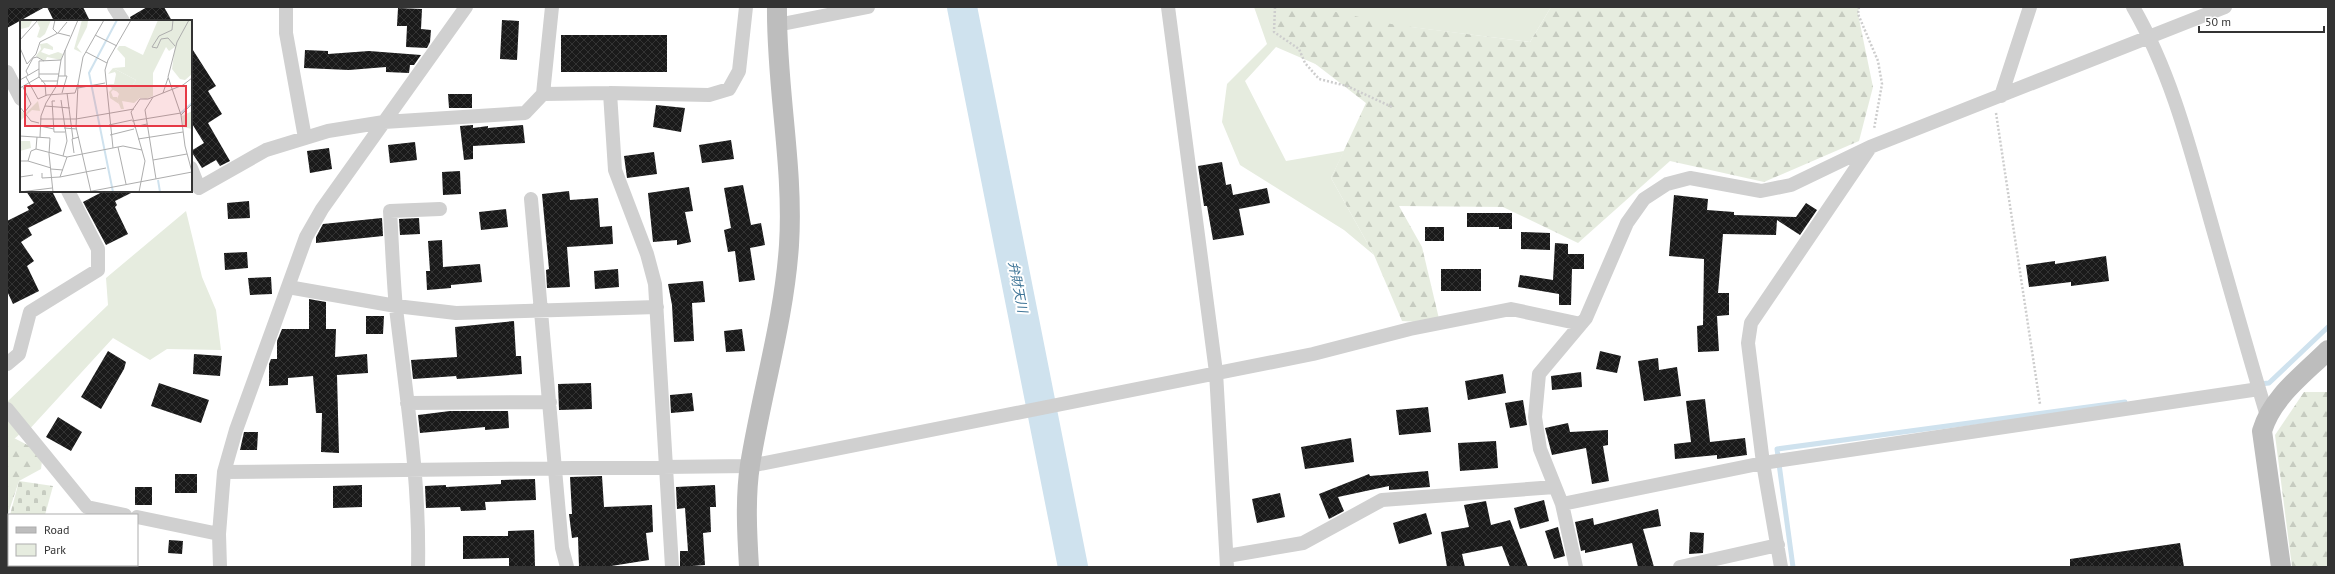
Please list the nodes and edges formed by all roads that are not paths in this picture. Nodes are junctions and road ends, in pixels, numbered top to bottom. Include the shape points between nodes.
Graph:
1 (114, 7) edge
2 (286, 7) edge
3 (466, 7) edge
4 (552, 7) edge
5 (746, 7) edge
6 (868, 7) edge
7 (1168, 7) edge
8 (2030, 7) edge
9 (2133, 7) edge
10 (2225, 7) edge
11 (777, 16) edge
12 (122, 20) edge
13 (2150, 38) junction
14 (7, 72) edge
15 (610, 93) junction
16 (543, 94) junction
17 (20, 97) edge
18 (1997, 97) junction
19 (384, 122) junction
20 (305, 138) junction
21 (1870, 147) junction
22 (192, 170) edge
23 (69, 192) edge
24 (531, 199) dead end
25 (440, 209) dead end
26 (288, 288) junction
27 (396, 306) junction
28 (657, 307) junction
29 (541, 310) junction
30 (1581, 324) junction
31 (2328, 350) edge
32 (7, 364) edge
33 (1216, 372) junction
34 (2259, 389) junction
35 (550, 402) junction
36 (407, 403) junction
37 (7, 409) edge
38 (2267, 416) junction
39 (1763, 463) junction
40 (750, 466) junction
41 (665, 467) junction
42 (556, 468) junction
43 (415, 470) junction
44 (224, 472) junction
45 (1555, 487) junction
46 (1562, 504) junction
47 (120, 514) edge
48 (138, 517) edge
49 (219, 534) junction
50 (1778, 545) junction
51 (1227, 561) edge
52 (220, 567) edge
53 (418, 567) edge
54 (567, 567) edge
55 (672, 567) edge
56 (749, 567) edge
57 (1576, 567) edge
58 (1680, 567) edge
59 (1781, 567) edge
60 (2281, 567) edge

1 - 12 street
2 - 20 street via 286,33
3 - 19 street
4 - 16 street
5 - 15 street via 739,71 729,89 709,96
6 - 11 street
7 - 33 street
8 - 18 street
9 - 13 street
10 - 13 street
11 - 40 street via 788,172 789,244 781,314
13 - 18 street
13 - 34 street via 2194,161
14 - 17 street
15 - 16 street
15 - 28 street via 615,170 647,254 655,284
16 - 19 street via 525,113
18 - 21 street
19 - 20 street via 328,131
19 - 26 street via 322,209 306,237
20 - 22 street via 266,150 200,188
21 - 30 street via 1791,185 1761,192 1690,178 1667,184 1644,199 1627,223 1586,318
21 - 39 street via 1751,323 1748,342
23 - 32 street via 98,249 98,270 30,312 19,354
24 - 29 street
25 - 27 street via 390,211
26 - 27 street
26 - 44 street via 236,430
27 - 29 street via 456,313
27 - 36 street
28 - 29 street
28 - 41 street
29 - 35 street
30 - 33 street via 1511,309 1410,329 1313,354
30 - 45 street via 1539,374 1535,417 1540,449
31 - 38 street via 2274,404
33 - 40 street
33 - 51 street
34 - 38 street
34 - 39 street
35 - 36 street
35 - 42 street
36 - 43 street
37 - 47 street via 87,507
38 - 60 street via 2262,431
39 - 46 street
39 - 50 street
40 - 41 street
40 - 56 street via 747,532
41 - 42 street
41 - 55 street
42 - 43 street
42 - 54 street via 562,548
43 - 44 street
43 - 53 street via 419,533
44 - 49 street
45 - 46 street
45 - 51 street via 1382,500 1303,543
46 - 57 street
48 - 49 street
49 - 52 street
50 - 58 street
50 - 59 street

